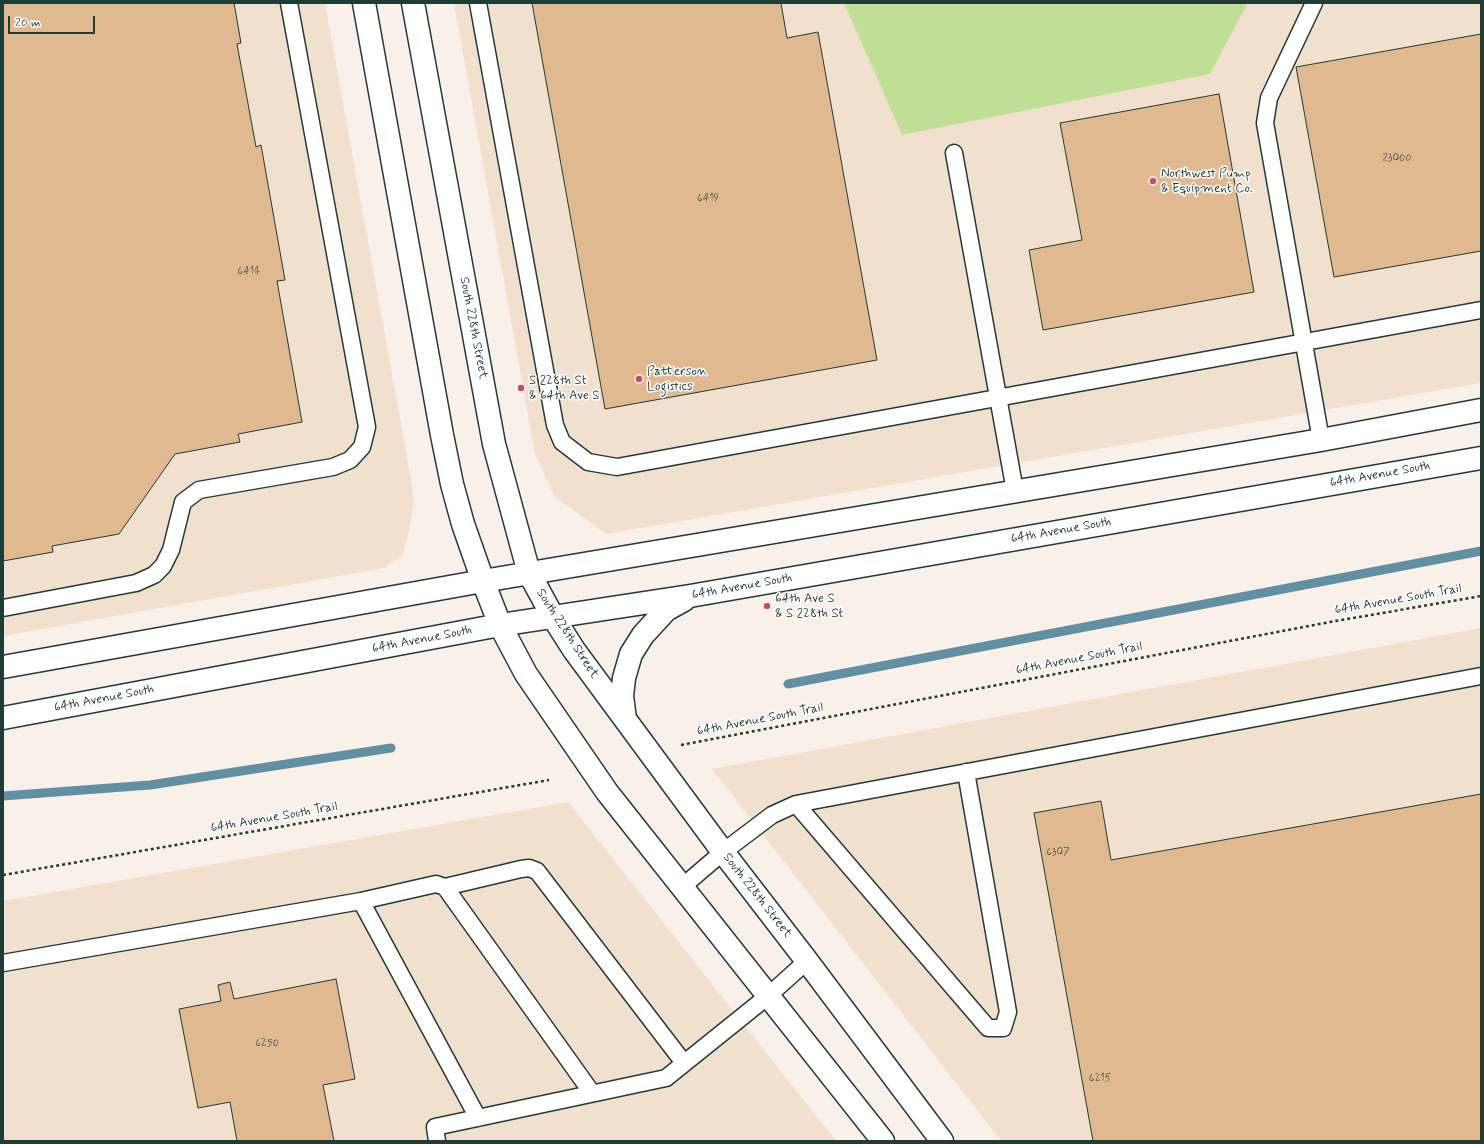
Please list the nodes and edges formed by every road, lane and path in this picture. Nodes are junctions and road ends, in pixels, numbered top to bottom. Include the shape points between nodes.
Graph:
1 (289, 3) edge
2 (364, 3) edge
3 (413, 3) edge
4 (478, 3) edge
5 (1314, 3) edge
6 (954, 153) dead end
7 (1481, 310) edge
8 (1304, 342) junction
9 (998, 398) junction
10 (1481, 410) edge
11 (1321, 440) junction
12 (1481, 458) edge
13 (1015, 491) junction
14 (529, 573) junction
15 (483, 581) junction
16 (690, 596) junction
17 (1481, 596) edge
18 (3, 608) edge
19 (553, 617) junction
20 (500, 625) junction
21 (3, 667) edge
22 (1481, 676) edge
23 (3, 718) edge
24 (626, 720) junction
25 (681, 745) dead end
26 (966, 772) junction
27 (549, 780) dead end
28 (796, 804) junction
29 (723, 852) junction
30 (3, 875) edge
31 (445, 887) junction
32 (682, 887) junction
33 (362, 901) junction
34 (807, 961) junction
35 (3, 963) edge
36 (768, 996) junction
37 (684, 1063) junction
38 (592, 1094) junction
39 (478, 1118) junction
40 (437, 1141) edge
41 (883, 1141) edge
42 (942, 1141) edge

1 - 18 lane via 367,427 362,447 350,460 332,467 199,490 183,502 171,550 163,566 154,575 136,583
2 - 15 street via 452,484
3 - 14 street, South 228th Street via 494,444
4 - 9 lane via 555,425 562,442 588,462 617,467
5 - 8 lane via 1269,98 1265,123
6 - 9 lane
7 - 8 lane
8 - 9 lane
8 - 11 lane
9 - 13 lane
10 - 11 street
11 - 13 street
12 - 16 street, 64th Avenue South
13 - 14 street
14 - 15 street
14 - 19 street, South 228th Street
15 - 20 street
15 - 21 street
16 - 19 street, 64th Avenue South
16 - 24 street via 666,610 643,635 631,654 622,696
17 - 25 path, 64th Avenue South Trail via 1330,622
19 - 20 street, 64th Avenue South
19 - 24 street, South 228th Street
20 - 23 street, 64th Avenue South
20 - 32 street via 526,674 607,792
22 - 26 lane
24 - 29 street, South 228th Street
26 - 28 lane
26 - 28 lane via 1008,1012 1003,1028 988,1028
27 - 30 path, 64th Avenue South Trail
28 - 29 lane via 772,815
29 - 32 lane
29 - 34 street, South 228th Street
31 - 33 lane via 436,884
31 - 37 lane via 521,869 537,871
31 - 38 lane
32 - 36 street
33 - 35 lane
33 - 39 lane
34 - 36 lane
34 - 42 street, South 228th Street
36 - 37 lane
36 - 41 street
37 - 38 lane via 666,1078
38 - 39 lane
39 - 40 lane via 435,1127

